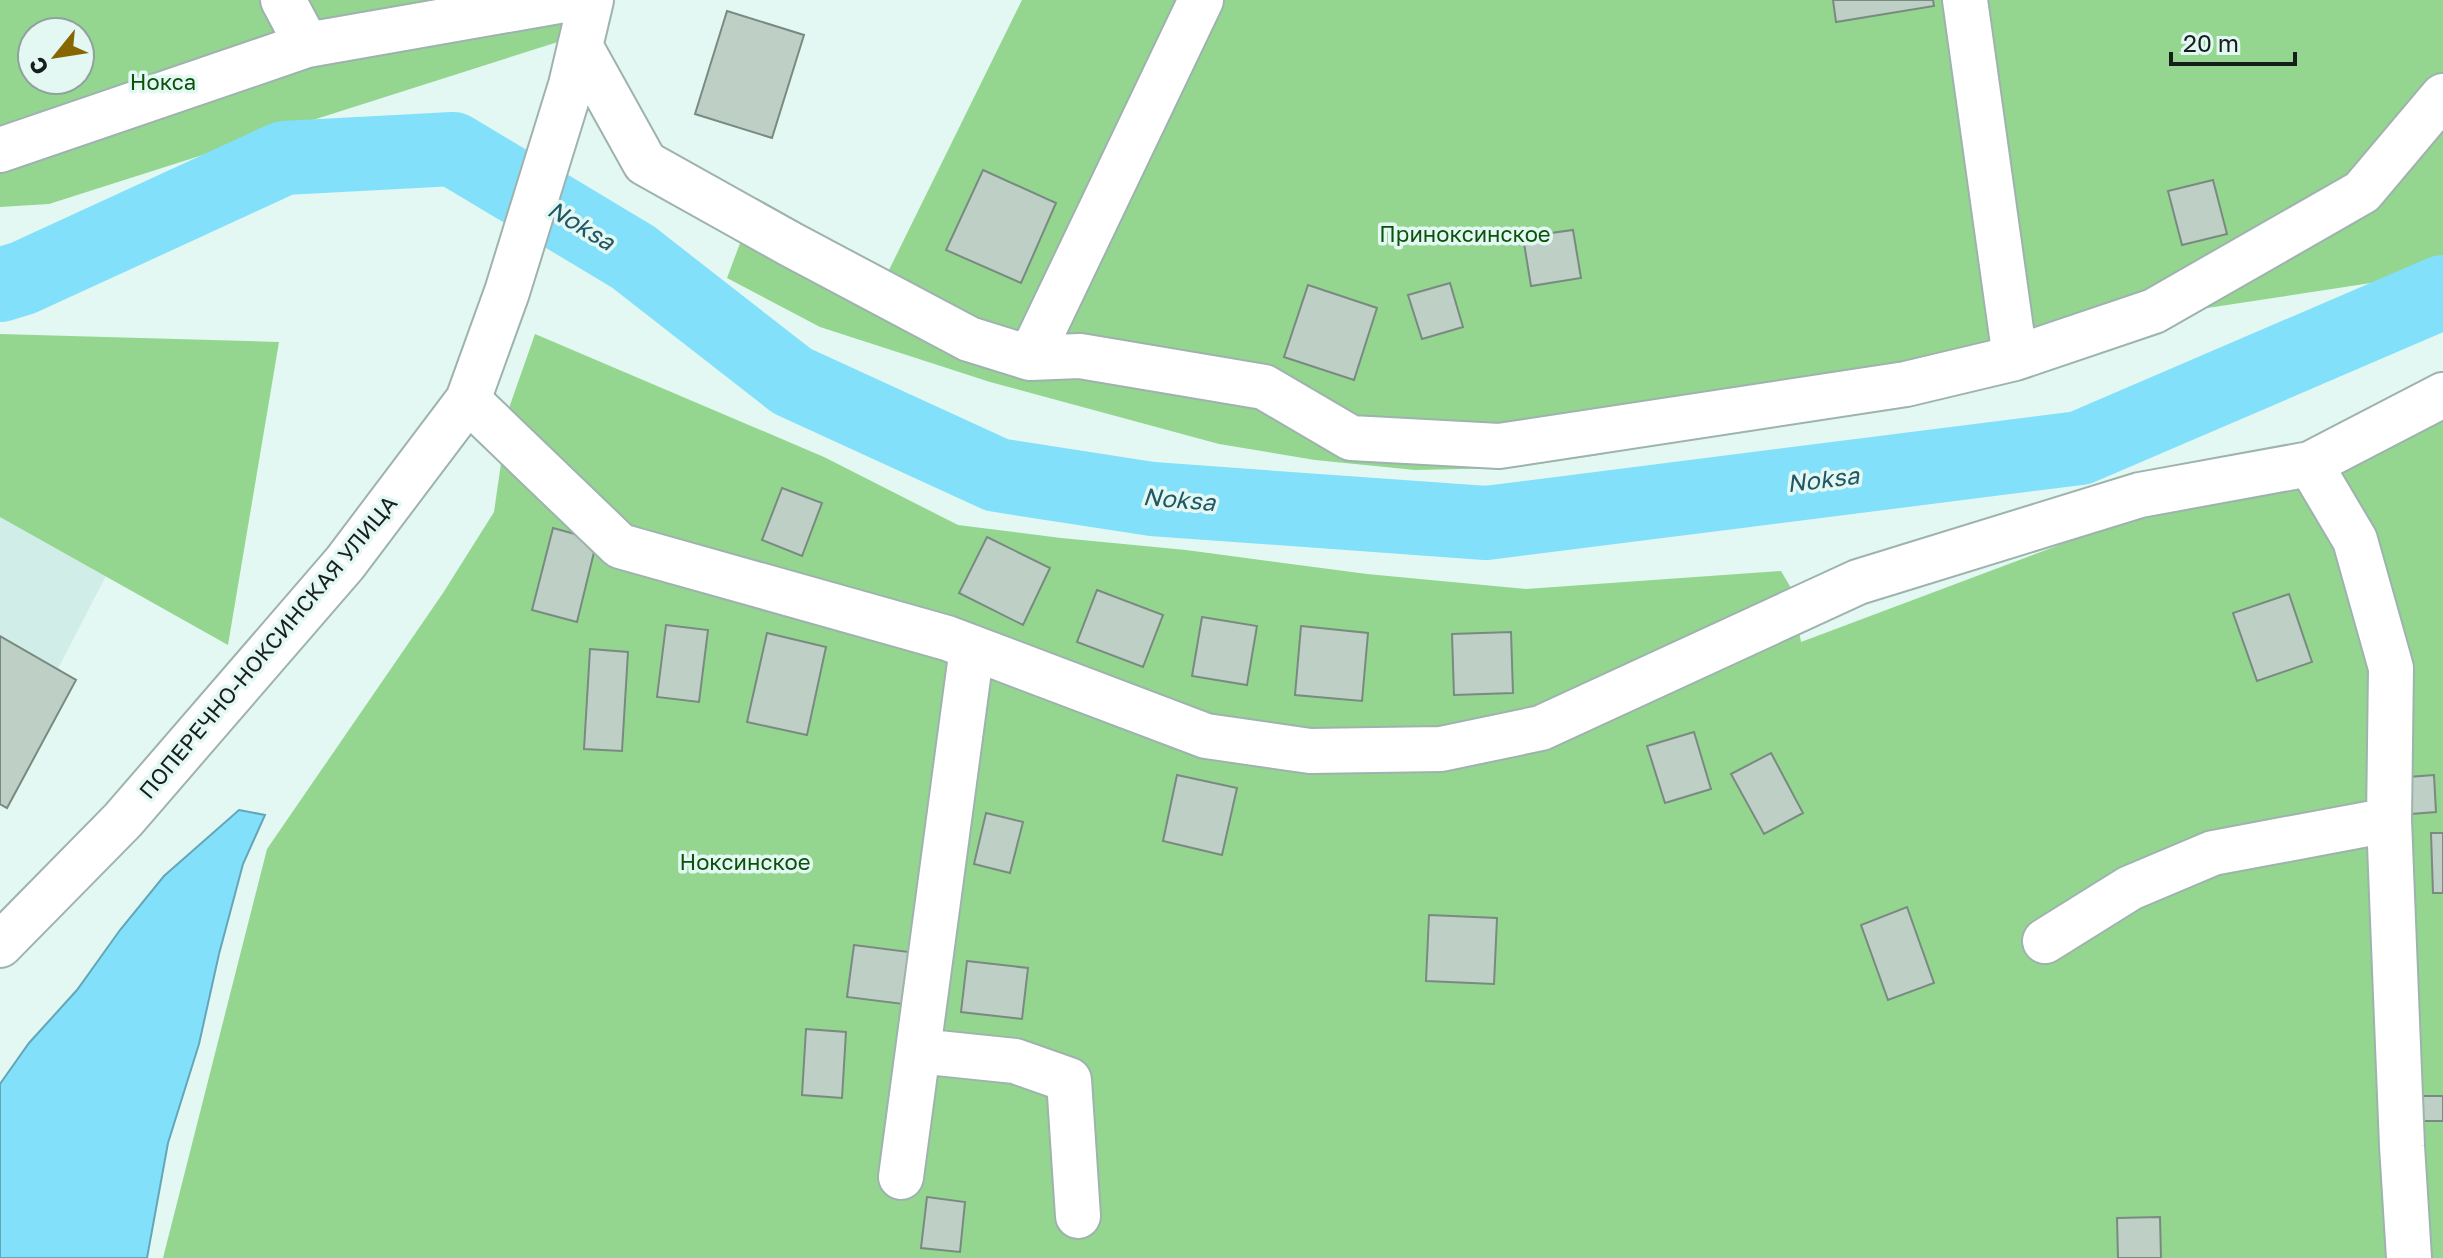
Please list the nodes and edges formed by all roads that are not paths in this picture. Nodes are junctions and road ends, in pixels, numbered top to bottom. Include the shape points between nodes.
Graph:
1 (283, 0) edge
2 (564, 0) edge
3 (591, 0) edge
4 (1201, 0) edge
5 (1965, 0) edge
6 (307, 45) junction
7 (576, 66) junction
8 (2443, 96) edge
9 (0, 150) edge
10 (1030, 358) junction
11 (2015, 358) junction
12 (2443, 395) edge
13 (468, 400) junction
14 (2310, 464) junction
15 (972, 648) junction
16 (2389, 820) junction
17 (2045, 941) dead end
18 (0, 945) edge
19 (918, 1051) junction
20 (901, 1177) dead end
21 (1078, 1216) dead end
22 (2409, 1258) edge

1 - 6 street
2 - 6 street
3 - 7 street, ПОПЕРЕЧНО-НОКСИНСКАЯ УЛИЦА
4 - 10 street
5 - 11 street
6 - 9 street
7 - 10 street via 645,163 969,339
7 - 13 street, ПОПЕРЕЧНО-НОКСИНСКАЯ УЛИЦА
8 - 11 street via 2362,192 2154,311
10 - 11 street via 1080,356 1264,387 1351,438 1499,446 1906,384
12 - 14 street
13 - 15 street via 620,546
13 - 18 street, ПОПЕРЕЧНО-НОКСИНСКАЯ УЛИЦА via 345,563 123,820
14 - 15 street via 2140,495 1858,582 1541,728 1441,749 1310,751 1206,736
14 - 16 street via 2355,540 2391,668
15 - 19 street
16 - 17 street via 2213,853 2130,888
16 - 22 street
19 - 20 street
19 - 21 street via 1015,1061 1069,1080

